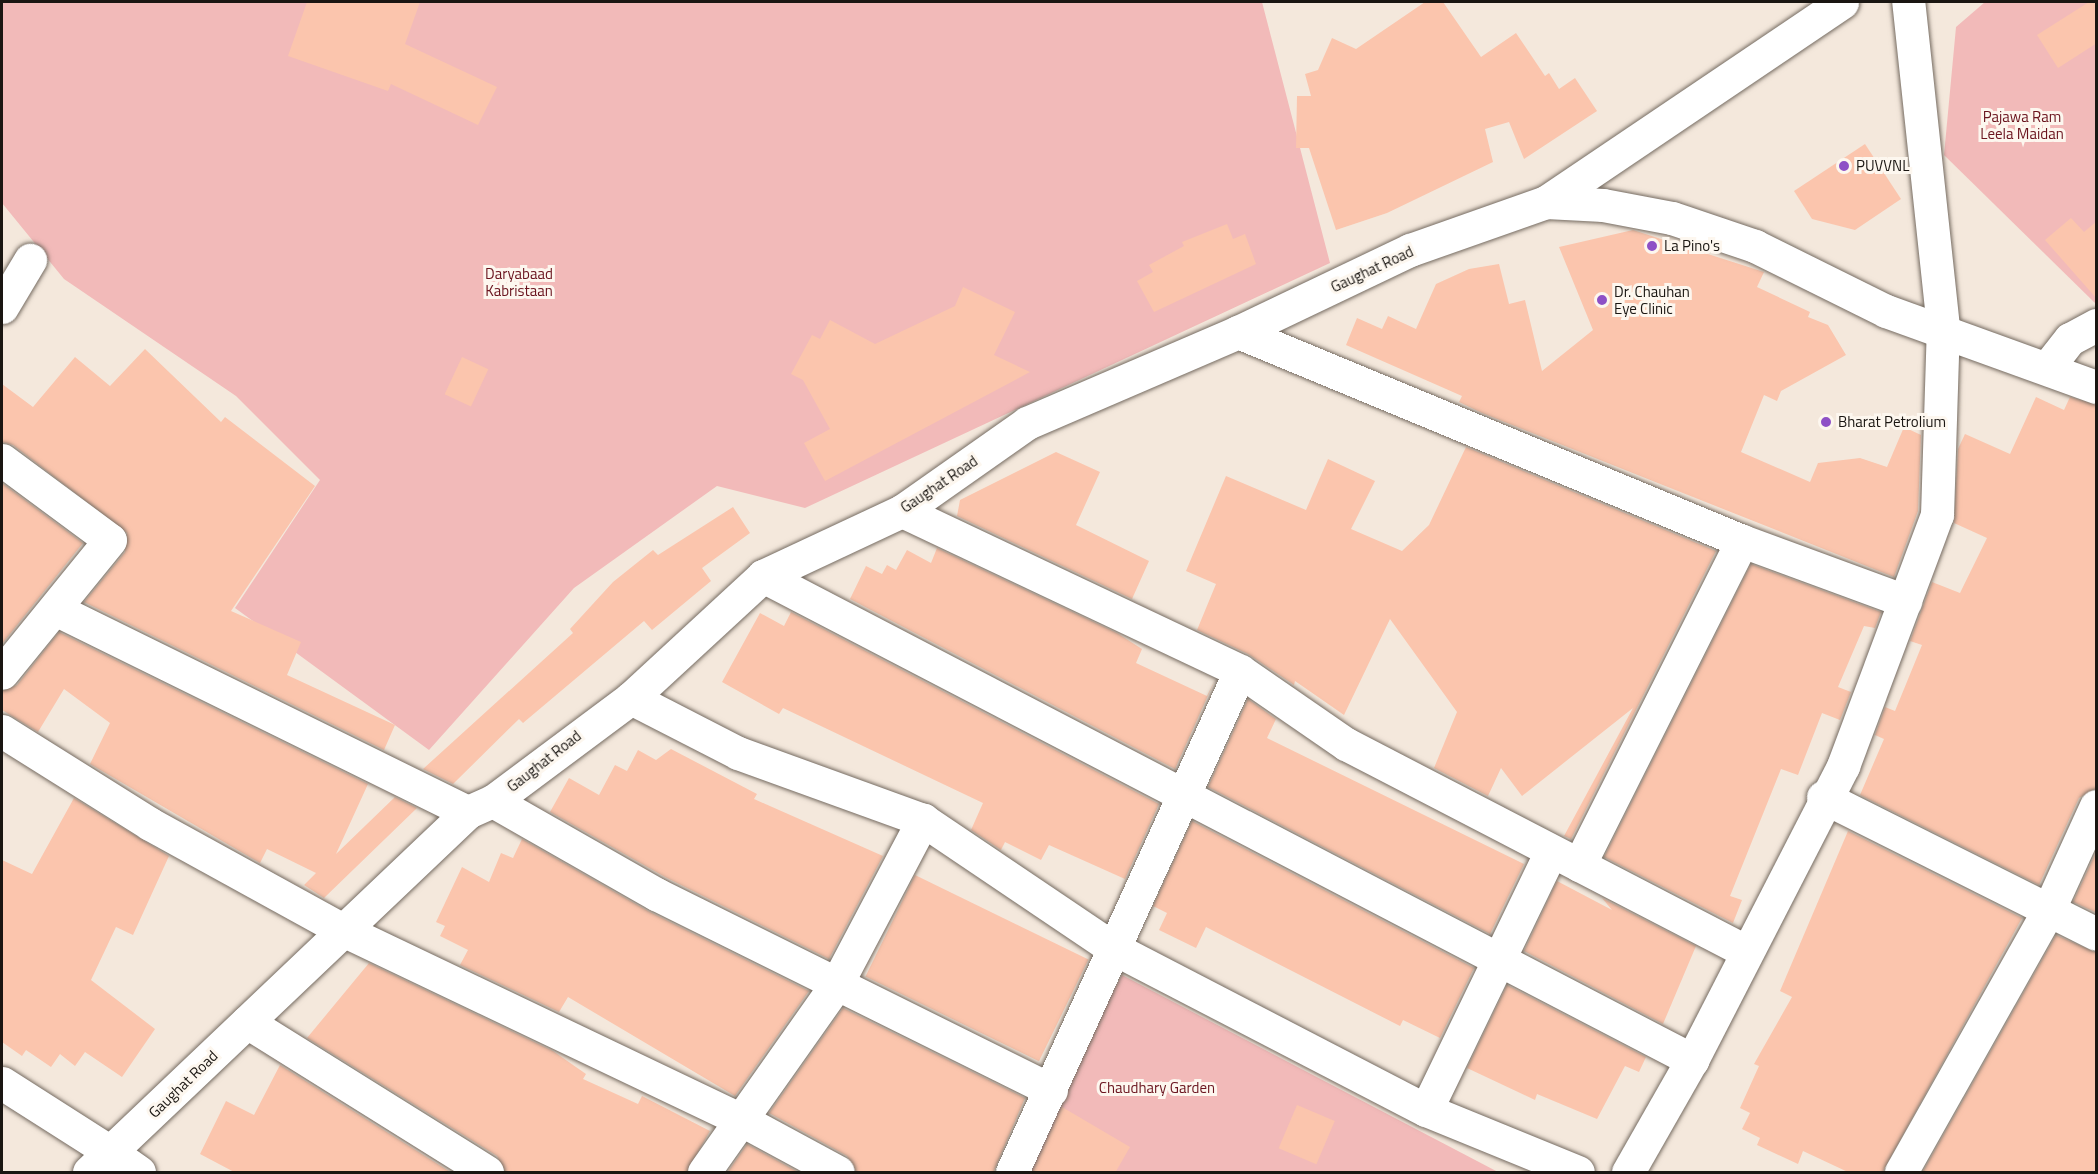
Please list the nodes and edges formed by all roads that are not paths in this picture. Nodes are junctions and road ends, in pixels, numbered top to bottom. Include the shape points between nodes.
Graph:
1 (1842, 2) edge
2 (1908, 2) edge
3 (1546, 202) junction
4 (30, 260) dead end
5 (2, 307) edge
6 (2097, 325) edge
7 (1943, 327) junction
8 (1239, 332) junction
9 (2047, 368) junction
10 (2097, 387) edge
11 (2, 460) edge
12 (902, 511) junction
13 (1743, 541) junction
14 (763, 576) junction
15 (1905, 601) junction
16 (57, 610) junction
17 (1240, 671) junction
18 (2, 673) edge
19 (631, 698) junction
20 (2, 731) edge
21 (1185, 796) junction
22 (1823, 797) junction
23 (481, 806) junction
24 (2097, 806) edge
25 (923, 820) junction
26 (1564, 859) junction
27 (2049, 909) junction
28 (343, 930) junction
29 (2097, 934) edge
30 (1113, 948) junction
31 (1746, 951) junction
32 (1497, 961) junction
33 (836, 985) junction
34 (247, 1022) junction
35 (1692, 1060) junction
36 (2, 1083) edge
37 (1051, 1090) junction
38 (1426, 1110) junction
39 (740, 1119) junction
40 (100, 1163) edge
41 (139, 1173) edge
42 (487, 1173) edge
43 (704, 1173) edge
44 (838, 1173) edge
45 (1012, 1173) edge
46 (1578, 1173) edge
47 (1628, 1173) edge
48 (1901, 1173) edge

1 - 3 street, Gaughat Road
2 - 7 street
3 - 7 street via 1603,205 1672,218 1755,246 1886,311
3 - 8 street, Gaughat Road via 1410,250
4 - 5 street
6 - 9 street via 2070,339
7 - 9 street
7 - 15 street via 1937,515
8 - 12 street, Gaughat Road via 1027,423
8 - 13 street
9 - 10 street
11 - 16 street via 110,540
12 - 14 street, Gaughat Road
12 - 17 street
13 - 15 street
13 - 26 street
14 - 19 street, Gaughat Road
14 - 21 street
15 - 22 street via 1843,766
16 - 18 street
16 - 23 street
17 - 21 street
17 - 26 street via 1346,744
19 - 23 street, Gaughat Road
19 - 25 street via 738,753
20 - 28 street via 150,824
21 - 30 street
21 - 32 street
22 - 27 street
22 - 31 street
23 - 28 street, Gaughat Road
23 - 33 street
24 - 27 street
25 - 30 street
25 - 33 street
26 - 31 street
26 - 32 street
27 - 29 street
27 - 48 street
28 - 34 street, Gaughat Road
28 - 39 street
30 - 37 street
30 - 38 street
31 - 35 street
32 - 35 street
32 - 38 street
33 - 37 street
33 - 39 street
34 - 40 street, Gaughat Road
34 - 42 street
35 - 47 street
36 - 40 street
37 - 45 street
38 - 46 street
39 - 43 street
39 - 44 street
40 - 41 street

